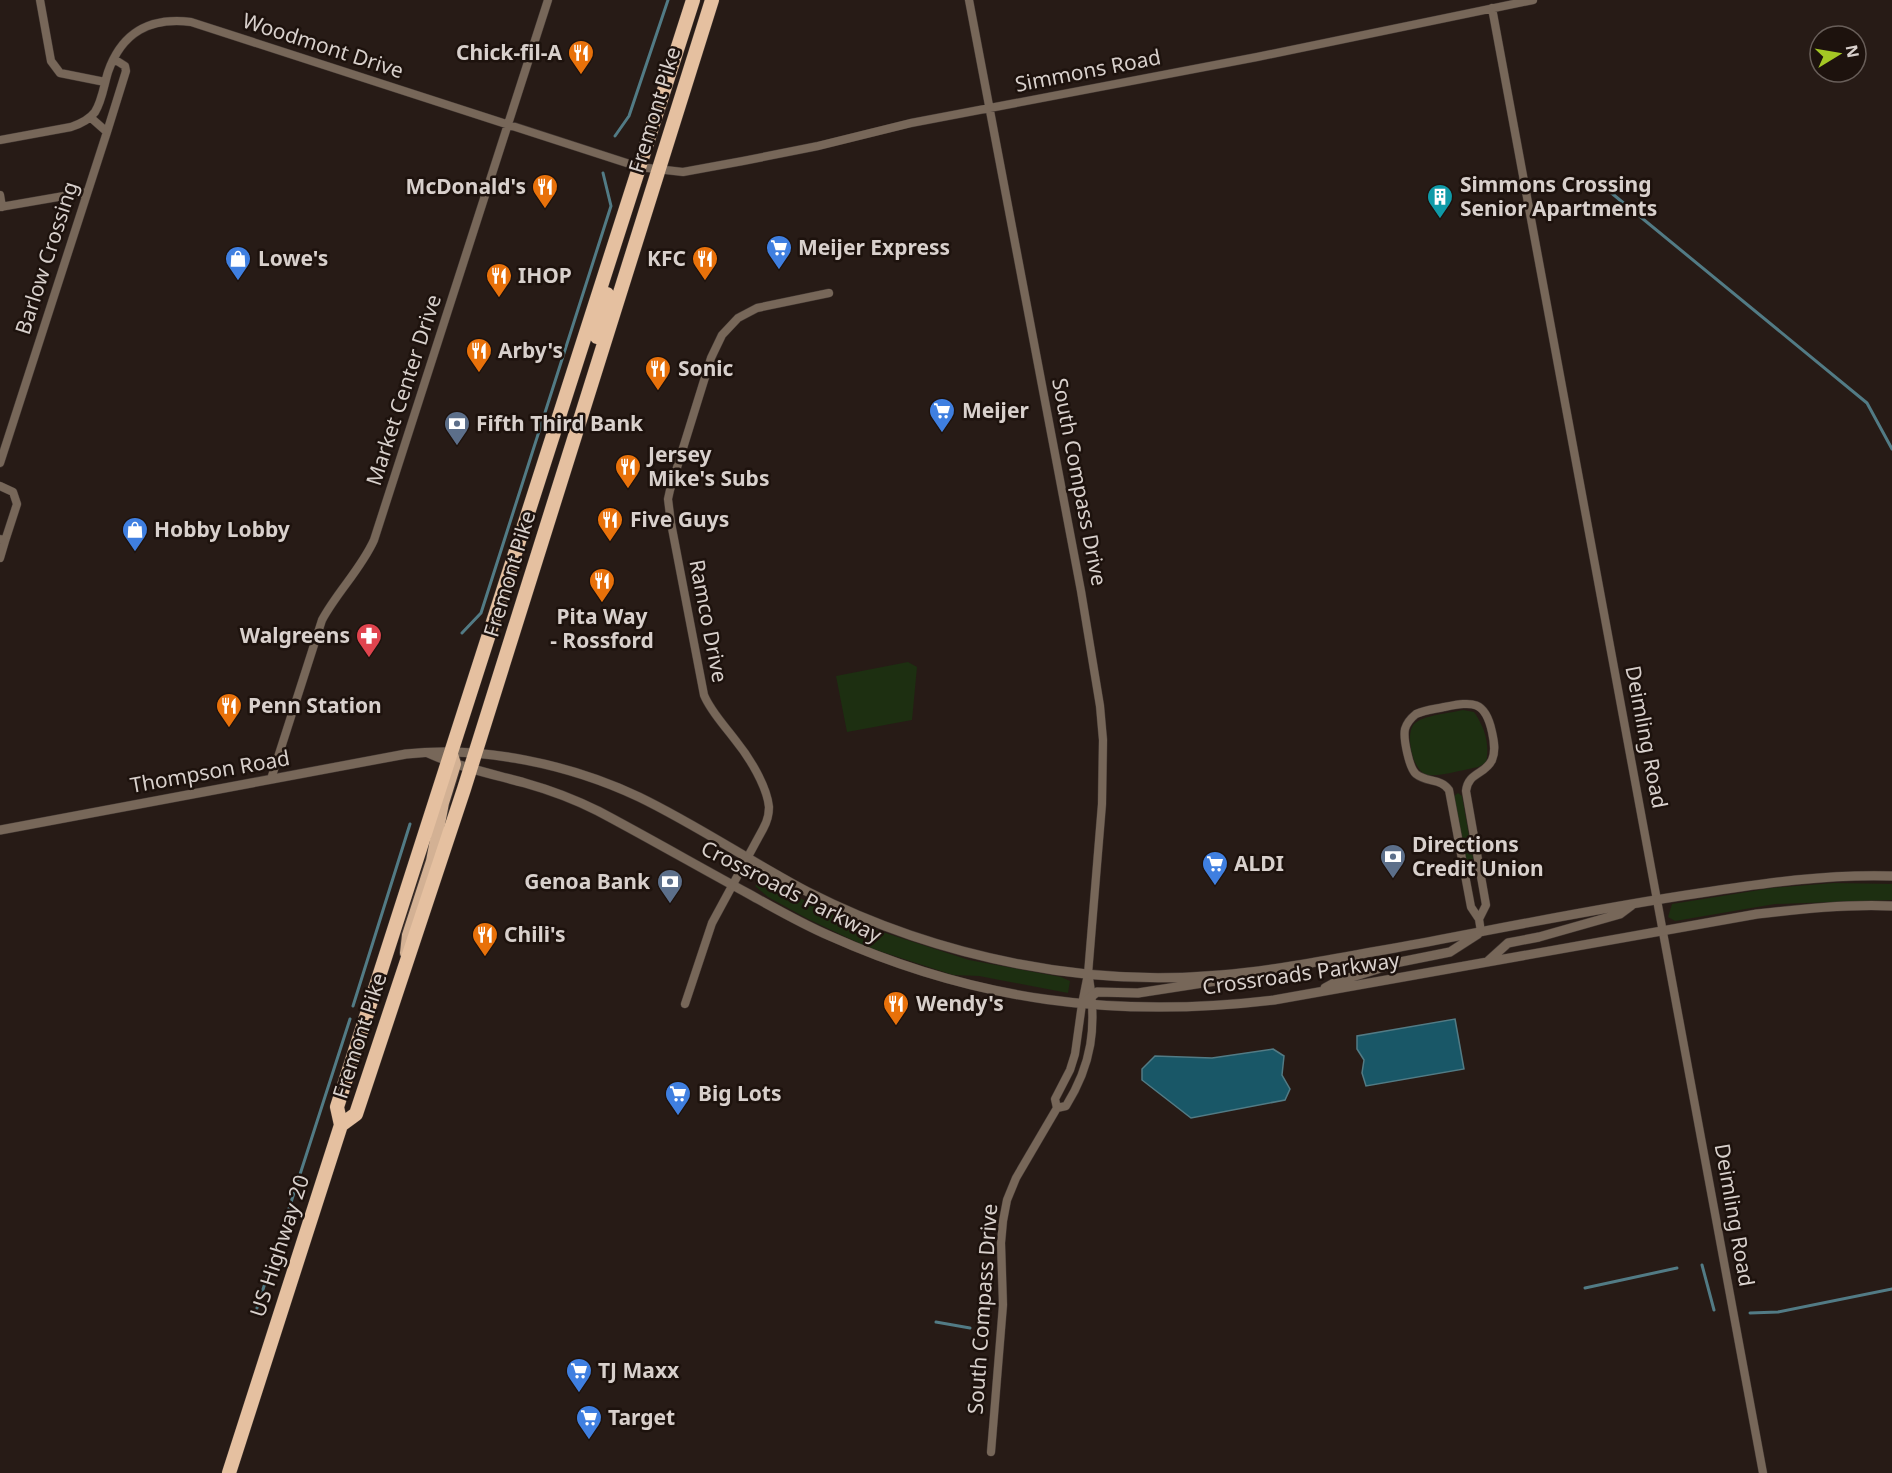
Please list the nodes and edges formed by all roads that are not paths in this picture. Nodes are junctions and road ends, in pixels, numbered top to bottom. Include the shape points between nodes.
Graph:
1 (40, 0) edge
2 (548, 0) edge
3 (693, 0) edge
4 (712, 0) edge
5 (969, 0) edge
6 (1533, 0) edge
7 (1492, 8) junction
8 (114, 59) junction
9 (105, 82) junction
10 (990, 108) junction
11 (90, 117) junction
12 (509, 126) junction
13 (107, 132) junction
14 (0, 140) edge
15 (649, 169) junction
16 (87, 192) junction
17 (0, 195) edge
18 (1, 207) edge
19 (829, 293) dead end
20 (0, 463) edge
21 (0, 486) edge
22 (3, 540) edge
23 (0, 558) edge
24 (475, 754) junction
25 (451, 759) junction
26 (471, 768) junction
27 (271, 779) junction
28 (0, 830) edge
29 (748, 859) junction
30 (1481, 871) junction
31 (1465, 873) junction
32 (1892, 876) edge
33 (732, 885) junction
34 (1658, 899) junction
35 (1634, 903) junction
36 (1892, 906) edge
37 (1479, 919) junction
38 (1663, 930) junction
39 (1481, 932) junction
40 (1487, 962) junction
41 (405, 966) junction
42 (1259, 971) junction
43 (1088, 974) junction
44 (1318, 992) junction
45 (1093, 1001) junction
46 (686, 1004) dead end
47 (1082, 1004) junction
48 (1057, 1108) junction
49 (341, 1125) junction
50 (991, 1452) dead end
51 (229, 1473) edge
52 (1763, 1473) edge

1 - 9 street via 51,61 60,73
2 - 12 street, Market Center Drive
3 - 15 highway, Fremont Pike
4 - 15 highway, Fremont Pike
5 - 10 street, South Compass Drive
6 - 7 street, Simmons Road
7 - 10 street, Simmons Road
7 - 34 street, Deimling Road
8 - 9 street, Woodmont Drive
8 - 12 street, Woodmont Drive via 136,31 158,22 191,22
8 - 13 street, Barlow Crossing via 126,70
9 - 11 street, Woodmont Drive
10 - 15 street, Simmons Road via 683,172
10 - 43 street, South Compass Drive via 1100,706 1103,783
11 - 13 street
11 - 14 street via 71,127
12 - 15 street, Woodmont Drive
12 - 27 street, Market Center Drive via 374,540 322,620
13 - 16 street, Barlow Crossing
15 - 24 highway, Fremont Pike via 585,402
15 - 25 highway, Fremont Pike
16 - 18 street
16 - 20 street, Barlow Crossing
17 - 18 street
19 - 29 street, Ramco Drive via 758,308 738,318 722,335 711,358 668,499 704,695 739,744 767,798 768,819
21 - 22 street via 13,492 17,500
22 - 23 street
24 - 25 street, Thompson Road
24 - 26 highway, Fremont Pike
24 - 29 street, Crossroads Parkway via 547,765 612,785 662,808
25 - 26 street, Thompson Road
25 - 27 street, Thompson Road via 426,752
25 - 41 main road via 432,861 408,935
25 - 49 highway, Fremont Pike via 337,1107
26 - 33 street, Crossroads Parkway via 571,798
26 - 41 highway, Fremont Pike
27 - 28 street, Thompson Road
29 - 33 street, Ramco Drive
29 - 43 street, Crossroads Parkway via 838,906 913,937 1020,964
30 - 31 street
30 - 31 street via 1466,791 1470,778 1489,765 1494,745 1487,714 1475,705 1461,704 1416,714 1406,726 1405,736 1413,771 1449,790
30 - 37 street via 1486,905
31 - 37 street via 1470,907
32 - 34 street, Crossroads Parkway via 1801,878
33 - 46 street, Ramco Drive via 709,930
33 - 47 street, Crossroads Parkway via 828,935 909,968 987,989
34 - 35 street, Crossroads Parkway
34 - 38 street, Deimling Road
35 - 39 street, Crossroads Parkway
35 - 40 street via 1620,914 1508,943
36 - 38 street, Crossroads Parkway via 1796,909
37 - 39 street
38 - 40 street, Crossroads Parkway
38 - 52 street, Deimling Road
39 - 42 street, Crossroads Parkway
39 - 44 street via 1450,952 1400,962 1336,982
40 - 44 street, Crossroads Parkway
41 - 49 highway, Fremont Pike via 356,1114
42 - 43 street, Crossroads Parkway via 1186,977
42 - 45 street via 1138,993 1097,992
43 - 45 street, South Compass Drive
43 - 47 street, South Compass Drive
44 - 45 street, Crossroads Parkway via 1194,1008 1146,1008
45 - 47 street, Crossroads Parkway
45 - 48 street, South Compass Drive via 1084,1072 1066,1106
47 - 48 street, South Compass Drive via 1075,1054 1055,1100
48 - 50 street, South Compass Drive via 1007,1200
49 - 51 highway, US Highway 20

